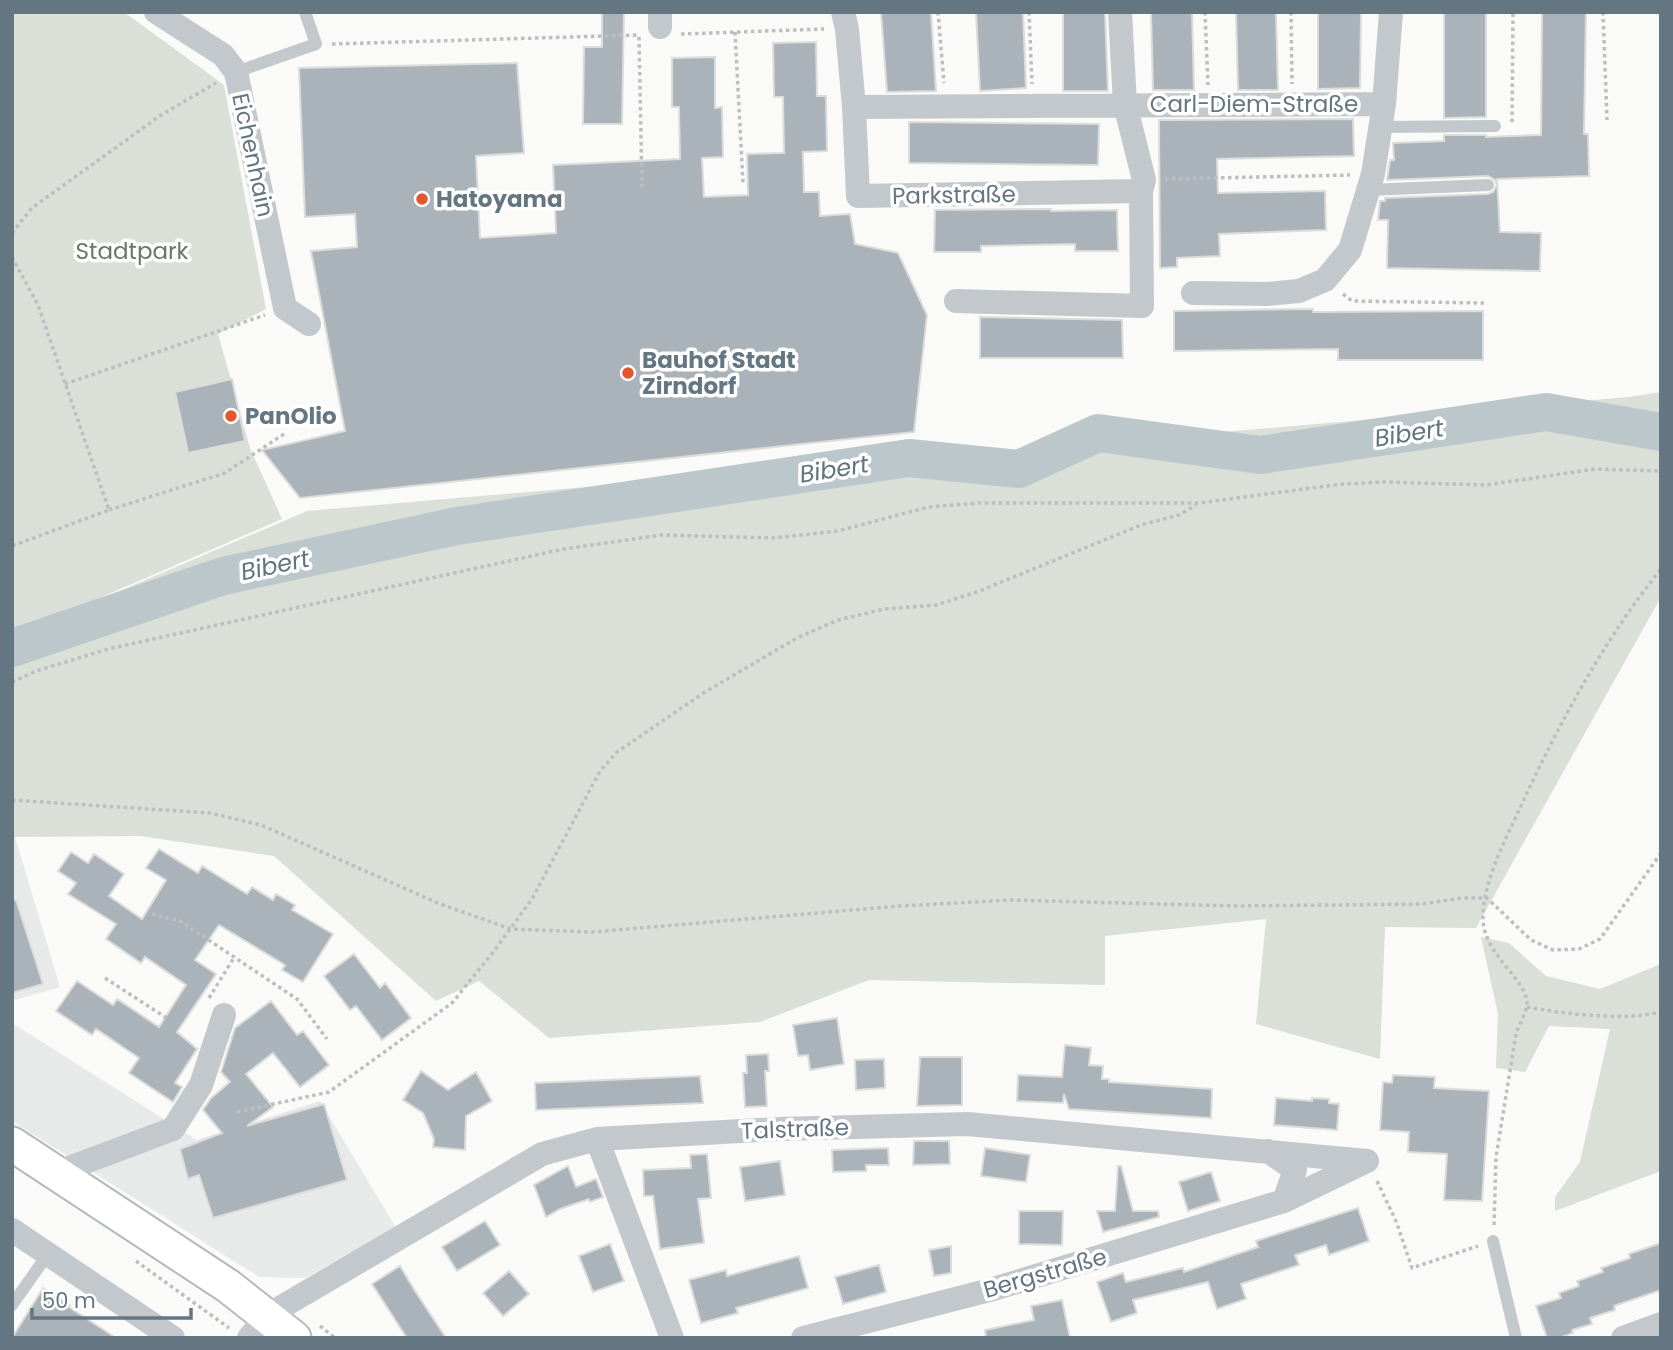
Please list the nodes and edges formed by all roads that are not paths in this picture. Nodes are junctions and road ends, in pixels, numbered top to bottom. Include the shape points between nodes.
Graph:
1 (156, 12) edge
2 (305, 12) edge
3 (1120, 12) edge
4 (1391, 12) edge
5 (845, 20) edge
6 (236, 72) junction
7 (1125, 104) junction
8 (854, 107) junction
9 (1382, 116) junction
10 (1495, 125) dead end
11 (1371, 182) junction
12 (1488, 185) dead end
13 (1143, 186) junction
14 (1194, 293) dead end
15 (956, 301) dead end
16 (309, 324) dead end
17 (215, 1009) road end
18 (597, 1139) junction
19 (12, 1144) edge
20 (1267, 1150) junction
21 (1367, 1161) joint
22 (56, 1174) junction
23 (1284, 1201) junction
24 (12, 1230) edge
25 (1493, 1241) road end
26 (48, 1254) junction
27 (12, 1305) edge
28 (1661, 1324) edge
29 (249, 1328) edge
30 (173, 1338) edge
31 (294, 1338) edge
32 (672, 1338) edge
33 (803, 1338) edge
34 (1516, 1338) edge
35 (1622, 1338) edge

1 - 6 street, Eichenhain via 223,55
2 - 6 lane via 316,44
3 - 7 street
4 - 9 street, Carl-Diem-Straße
5 - 8 street, Parkstraße
6 - 16 street, Eichenhain via 285,308
7 - 8 street
7 - 9 street, Carl-Diem-Straße via 1293,104
7 - 13 street
8 - 13 street, Parkstraße via 858,196
9 - 10 lane
9 - 11 street, Carl-Diem-Straße
11 - 12 lane
11 - 14 street, Carl-Diem-Straße via 1350,250 1325,280 1268,294
13 - 15 street via 1142,306
17 - 22 street via 201,1085 173,1129
18 - 20 street, Talstraße via 967,1124
18 - 29 street, Talstraße via 542,1154
18 - 32 street
19 - 22 main road
20 - 21 street, Talstraße
20 - 23 street via 1294,1170
21 - 23 street, Bergstraße
22 - 29 main road via 228,1286
23 - 33 street, Bergstraße via 1012,1284
24 - 26 street
25 - 34 lane
26 - 27 lane
26 - 30 street
28 - 35 street
29 - 31 main road

